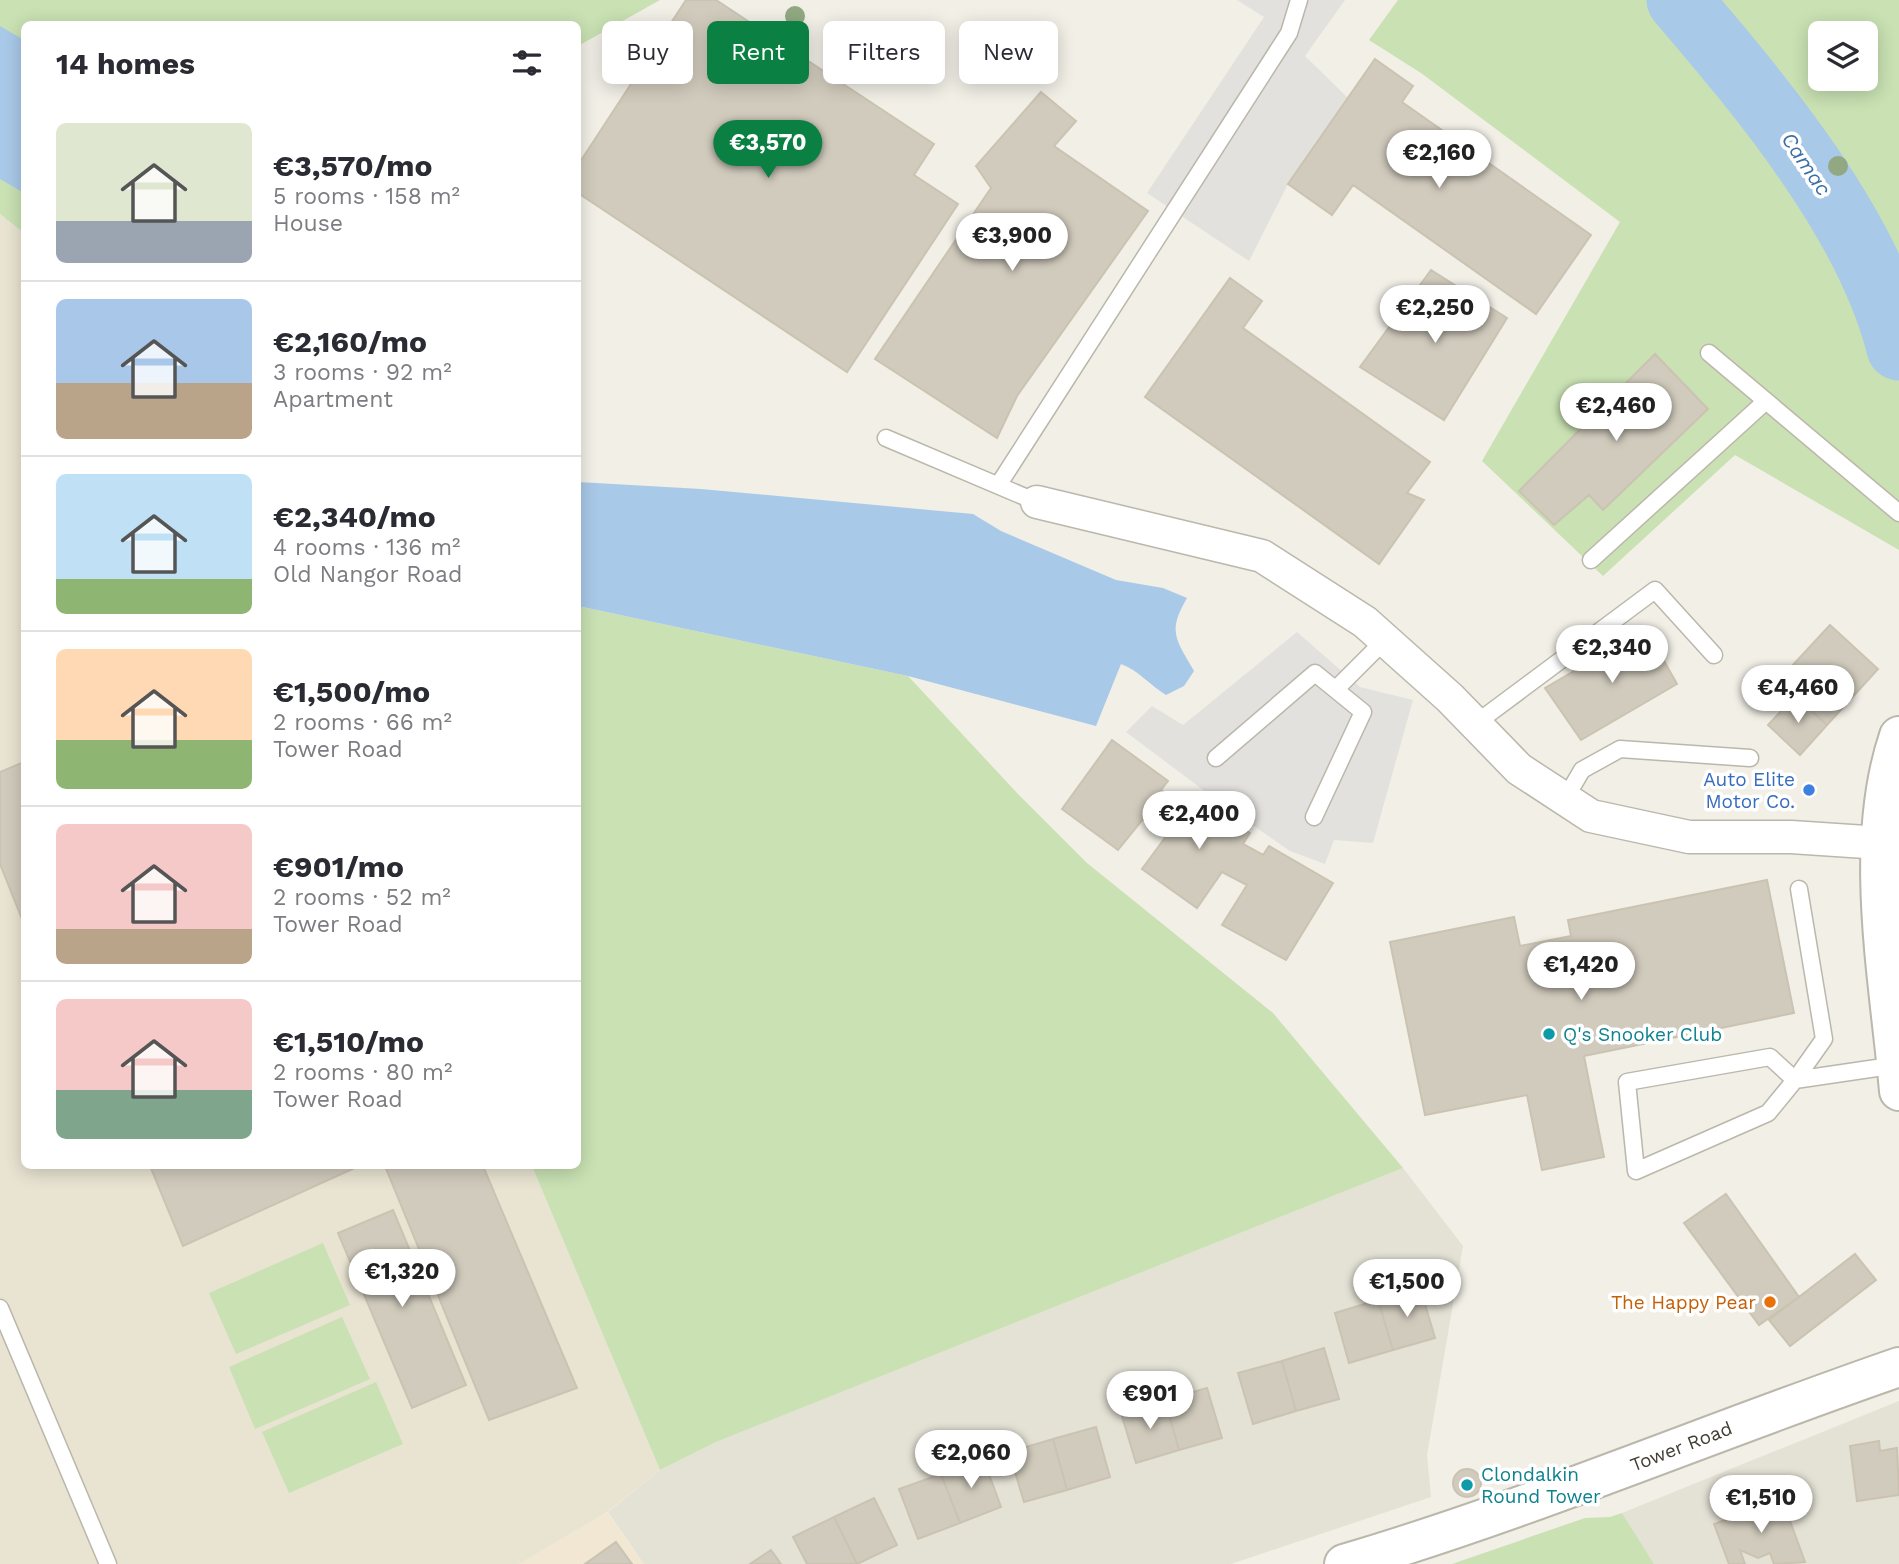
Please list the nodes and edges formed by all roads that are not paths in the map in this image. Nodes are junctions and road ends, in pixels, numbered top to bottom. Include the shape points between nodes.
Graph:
1 (1298, 0) edge
2 (1709, 353) dead end
3 (1766, 401) junction
4 (886, 438) dead end
5 (999, 484) junction
6 (1037, 502) joint
7 (1899, 513) edge
8 (1591, 560) dead end
9 (1385, 640) junction
10 (1714, 655) dead end
11 (1337, 688) junction
12 (1475, 724) junction
13 (1899, 736) edge
14 (1216, 758) dead end
15 (1750, 758) dead end
16 (1893, 774) edge
17 (1565, 799) junction
18 (1314, 817) dead end
19 (1887, 856) edge
20 (1799, 889) dead end
21 (1898, 1078) edge
22 (1796, 1080) junction
23 (0, 1308) edge
24 (1895, 1364) edge
25 (108, 1564) edge
26 (1344, 1564) edge

1 - 5 lane via 1289,33
2 - 3 lane
3 - 7 lane
3 - 8 lane
4 - 5 lane
5 - 6 lane
6 - 9 street via 1262,556 1365,622
9 - 11 lane
9 - 12 street
10 - 12 lane via 1654,590
11 - 14 lane via 1315,673
11 - 18 lane via 1363,712
12 - 17 street via 1520,769
13 - 16 street
15 - 17 lane via 1620,749 1582,770
16 - 19 street
17 - 19 street via 1591,816 1689,837 1791,837
19 - 21 street via 1883,921
20 - 22 lane via 1824,1039
21 - 22 lane
22 - 22 lane via 1768,1113 1636,1171 1627,1082 1770,1057
23 - 25 lane
24 - 26 street, Tower Road via 1488,1520

